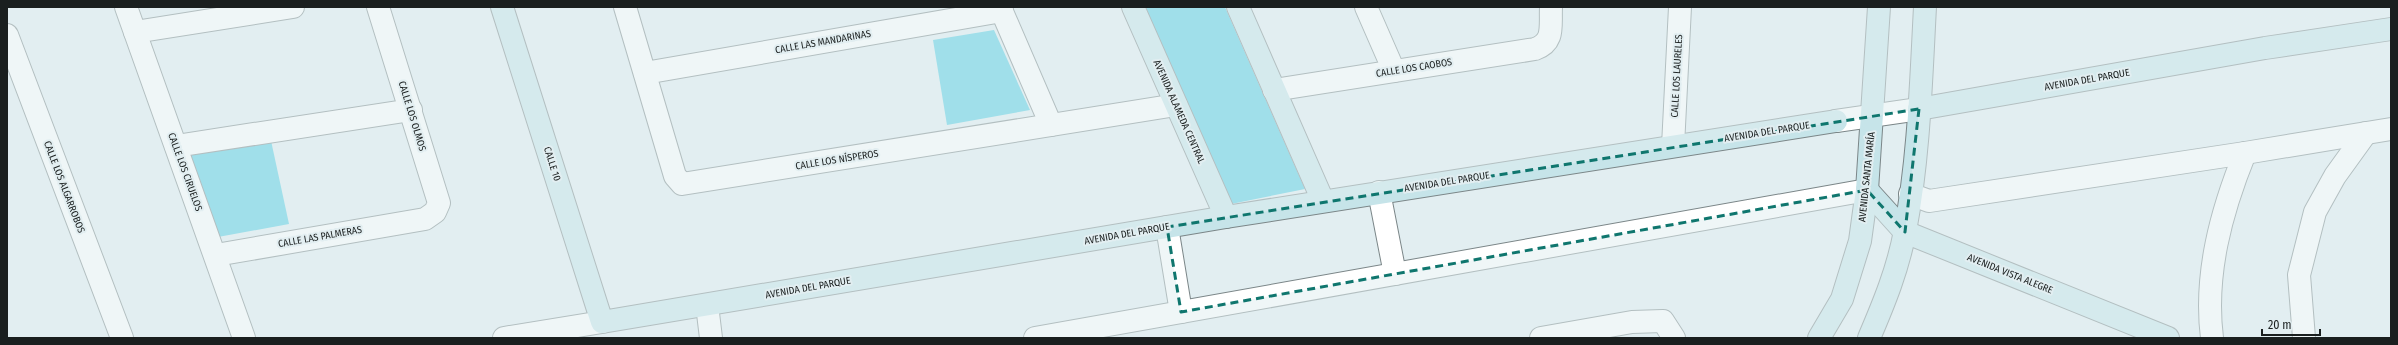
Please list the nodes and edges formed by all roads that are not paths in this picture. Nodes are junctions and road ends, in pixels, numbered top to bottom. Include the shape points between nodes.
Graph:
1 (126, 7) edge
2 (293, 7) edge
3 (378, 7) edge
4 (502, 7) edge
5 (625, 7) edge
6 (1133, 7) edge
7 (1238, 7) edge
8 (1366, 7) edge
9 (1551, 7) edge
10 (1680, 7) edge
11 (1879, 7) edge
12 (1925, 7) edge
13 (1001, 9) edge
14 (2391, 29) edge
15 (135, 32) junction
16 (7, 35) edge
17 (1394, 71) junction
18 (645, 74) junction
19 (1274, 90) junction
20 (1176, 105) junction
21 (1919, 109) junction
22 (411, 110) junction
23 (1872, 115) junction
24 (1051, 125) junction
25 (2391, 129) edge
26 (2366, 133) junction
27 (176, 146) junction
28 (1673, 146) junction
29 (2245, 154) junction
30 (1867, 190) junction
31 (1379, 192) junction
32 (1910, 194) junction
33 (1323, 201) junction
34 (1226, 217) junction
35 (425, 219) joint
36 (1167, 227) junction
37 (1905, 232) junction
38 (216, 255) junction
39 (1395, 274) junction
40 (707, 305) junction
41 (1181, 312) junction
42 (602, 322) junction
43 (547, 334) edge
44 (122, 338) edge
45 (244, 338) edge
46 (504, 338) edge
47 (712, 338) edge
48 (1035, 338) edge
49 (1541, 338) edge
50 (1674, 338) edge
51 (1819, 338) edge
52 (1869, 338) edge
53 (2168, 338) edge
54 (2212, 338) edge
55 (2304, 338) edge

1 - 15 street, CALLE LOS CIRUELOS
2 - 15 street
3 - 22 street, CALLE LOS OLMOS
4 - 42 street, CALLE 10
5 - 18 street, CALLE LOS NÍSPEROS
6 - 20 street, AVENIDA ALAMEDA CENTRAL
7 - 19 street
8 - 17 street
9 - 17 street, CALLE LOS CAOBOS via 1549,38 1544,46
10 - 28 street, CALLE LOS LAURELES
11 - 23 street, AVENIDA SANTA MARÍA
12 - 21 street
13 - 18 street, CALLE LAS MANDARINAS
13 - 24 street
14 - 21 street, AVENIDA DEL PARQUE via 2265,48
15 - 27 street, CALLE LOS CIRUELOS
16 - 44 street, CALLE LOS ALGARROBOS
17 - 19 street, CALLE LOS CAOBOS
18 - 24 street, CALLE LOS NÍSPEROS via 675,176 682,184
19 - 33 street
20 - 24 street, CALLE LOS NÍSPEROS
20 - 34 street, AVENIDA ALAMEDA CENTRAL
21 - 23 street, AVENIDA DEL PARQUE
21 - 32 street
22 - 27 street
22 - 35 street, CALLE LOS OLMOS via 439,203 435,212
23 - 28 street, AVENIDA DEL PARQUE
23 - 30 street, AVENIDA SANTA MARÍA
25 - 26 street
26 - 29 street
26 - 55 street via 2335,176 2315,212 2299,275
27 - 38 street, CALLE LOS CIRUELOS
28 - 31 street, AVENIDA DEL PARQUE
29 - 32 street via 1929,201
29 - 54 street via 2232,187 2212,263 2208,311
30 - 37 street, AVENIDA VISTA ALEGRE
30 - 39 street
30 - 51 street, AVENIDA SANTA MARÍA via 1860,242 1842,299
31 - 33 street, AVENIDA DEL PARQUE
31 - 39 street
32 - 37 street
33 - 34 street, AVENIDA DEL PARQUE
34 - 36 street, AVENIDA DEL PARQUE
35 - 38 street, CALLE LAS PALMERAS
36 - 40 street, AVENIDA DEL PARQUE
36 - 41 street
37 - 52 street via 1890,287
37 - 53 street, AVENIDA VISTA ALEGRE
38 - 45 street, CALLE LOS CIRUELOS
39 - 41 street
40 - 42 street, AVENIDA DEL PARQUE
40 - 47 street
41 - 48 street
42 - 43 street, AVENIDA DEL PARQUE
43 - 46 street, AVENIDA DEL PARQUE
49 - 50 street via 1632,322 1663,321

